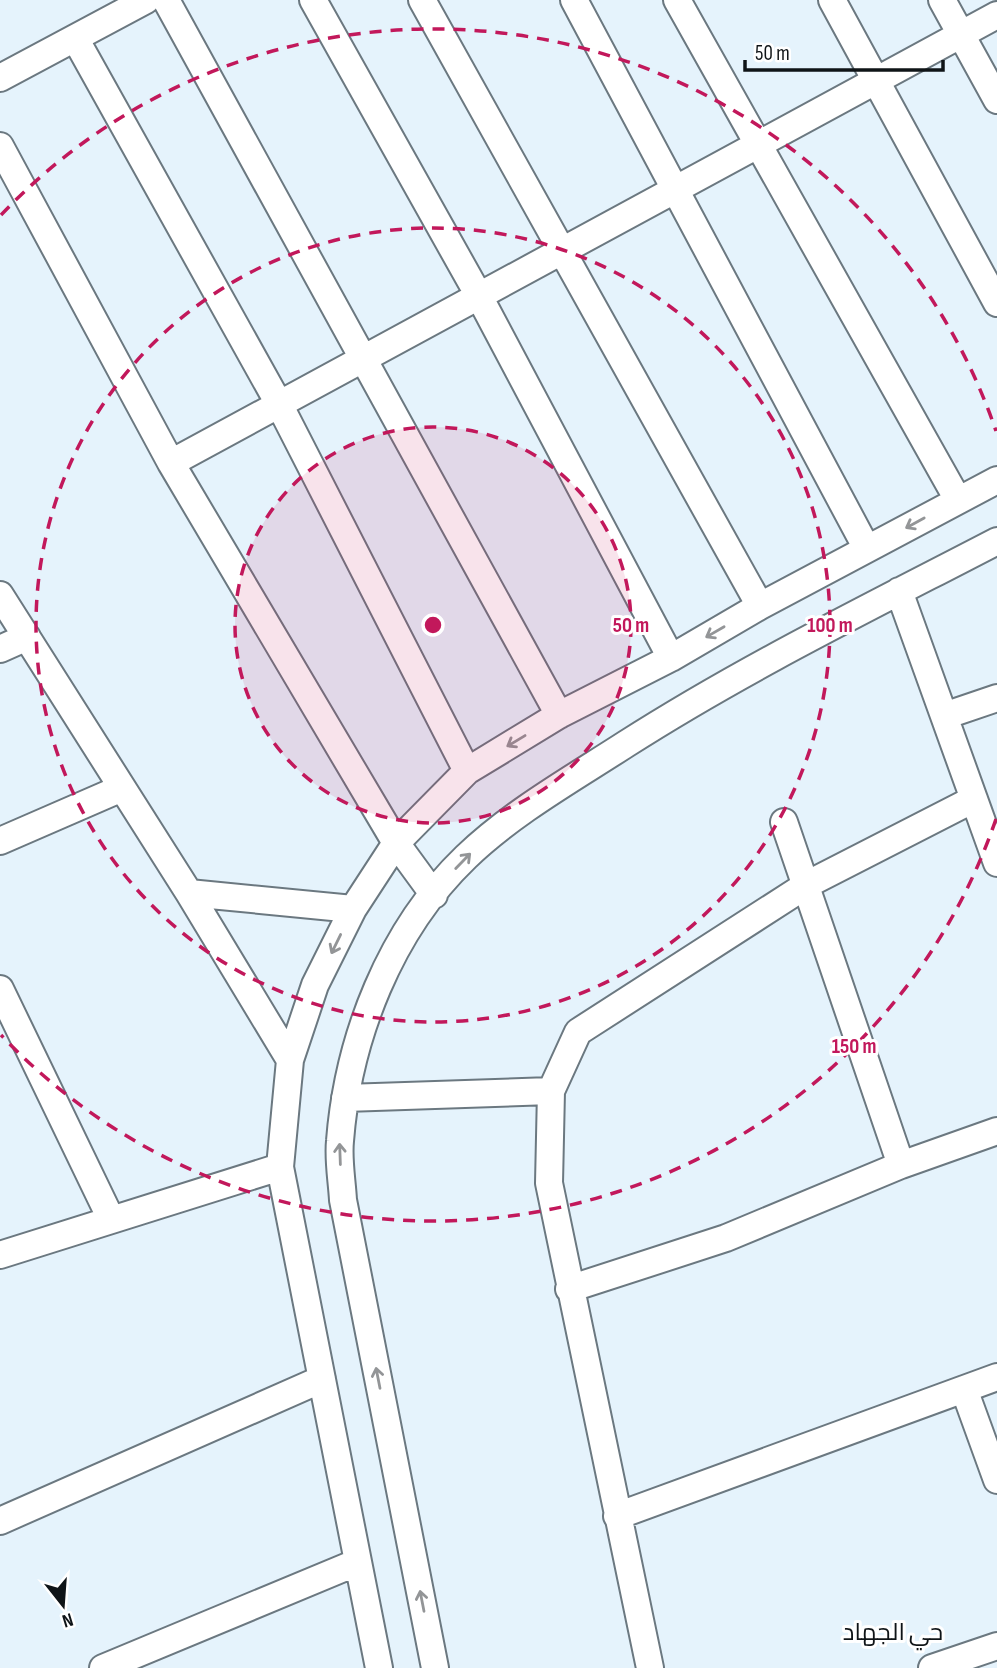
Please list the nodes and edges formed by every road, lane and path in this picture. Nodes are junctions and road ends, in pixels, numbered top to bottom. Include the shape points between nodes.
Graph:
1 (146, 0) edge
2 (166, 0) edge
3 (313, 0) edge
4 (422, 0) edge
5 (574, 0) edge
6 (677, 0) edge
7 (832, 0) edge
8 (942, 0) edge
9 (105, 10) edge
10 (997, 15) edge
11 (961, 34) junction
12 (75, 38) junction
13 (0, 78) edge
14 (877, 80) junction
15 (997, 100) edge
16 (758, 144) junction
17 (0, 146) edge
18 (677, 188) junction
19 (562, 251) junction
20 (479, 296) junction
21 (997, 303) edge
22 (363, 358) junction
23 (279, 404) junction
24 (171, 463) junction
25 (997, 480) edge
26 (958, 500) junction
27 (997, 541) edge
28 (867, 549) junction
29 (900, 592) junction
30 (0, 595) edge
31 (760, 606) junction
32 (27, 637) junction
33 (0, 649) edge
34 (671, 658) junction
35 (997, 698) edge
36 (559, 715) junction
37 (944, 716) junction
38 (467, 771) junction
39 (122, 788) junction
40 (974, 799) junction
41 (784, 822) dead end
42 (0, 841) edge
43 (396, 843) junction
44 (997, 863) edge
45 (808, 884) junction
46 (189, 893) junction
47 (434, 895) junction
48 (353, 909) junction
49 (1, 994) edge
50 (290, 1060) junction
51 (551, 1091) junction
52 (345, 1098) junction
53 (997, 1131) edge
54 (901, 1165) junction
55 (280, 1167) junction
56 (111, 1219) junction
57 (0, 1255) edge
58 (569, 1289) junction
59 (997, 1377) edge
60 (322, 1379) junction
61 (964, 1390) junction
62 (997, 1480) edge
63 (617, 1516) junction
64 (0, 1521) edge
65 (358, 1562) junction
66 (997, 1646) edge
67 (103, 1668) edge
68 (379, 1668) edge
69 (435, 1668) edge
70 (650, 1668) edge
71 (932, 1668) edge

1 - 9 street
2 - 22 street
3 - 20 street
4 - 19 street
5 - 18 street
6 - 16 street
7 - 14 street
8 - 11 street
9 - 12 street
10 - 11 street
11 - 14 street
11 - 15 street
12 - 13 street
12 - 23 street
14 - 16 street
14 - 21 street
16 - 18 street
16 - 26 street
17 - 24 street
18 - 19 street
18 - 28 street
19 - 20 street
19 - 31 street
20 - 22 street
20 - 34 street
22 - 23 street
22 - 36 street
23 - 24 street
23 - 38 street
24 - 43 street
25 - 26 street
26 -> 28 street
27 - 29 street
28 - 31 street
29 - 37 street
47 -> 29 street via 466,858 519,814 692,702
30 - 32 street
31 -> 34 street
32 - 33 street
32 - 39 street
34 - 36 street
35 - 37 street
36 -> 38 street
37 - 40 street
38 - 43 street
39 - 42 street
39 - 46 street
40 - 44 street
40 - 45 street
41 - 45 street
43 - 47 street
43 - 48 street
45 - 51 street via 578,1031
45 - 54 street
46 - 48 street
46 - 50 street
47 - 52 street via 393,955 366,1017
48 -> 50 street via 315,985
49 - 56 street
50 - 55 street
51 - 52 street
51 - 58 street via 549,1183
69 -> 52 street via 343,1199 340,1144
53 - 54 street
54 - 58 street via 726,1238
55 - 56 street
55 - 60 street
56 - 57 street
58 - 63 street
59 - 61 street
60 - 64 street
60 - 65 street
61 - 62 street
61 - 63 street
63 - 70 street
65 - 67 street
65 - 68 street
66 - 71 street

